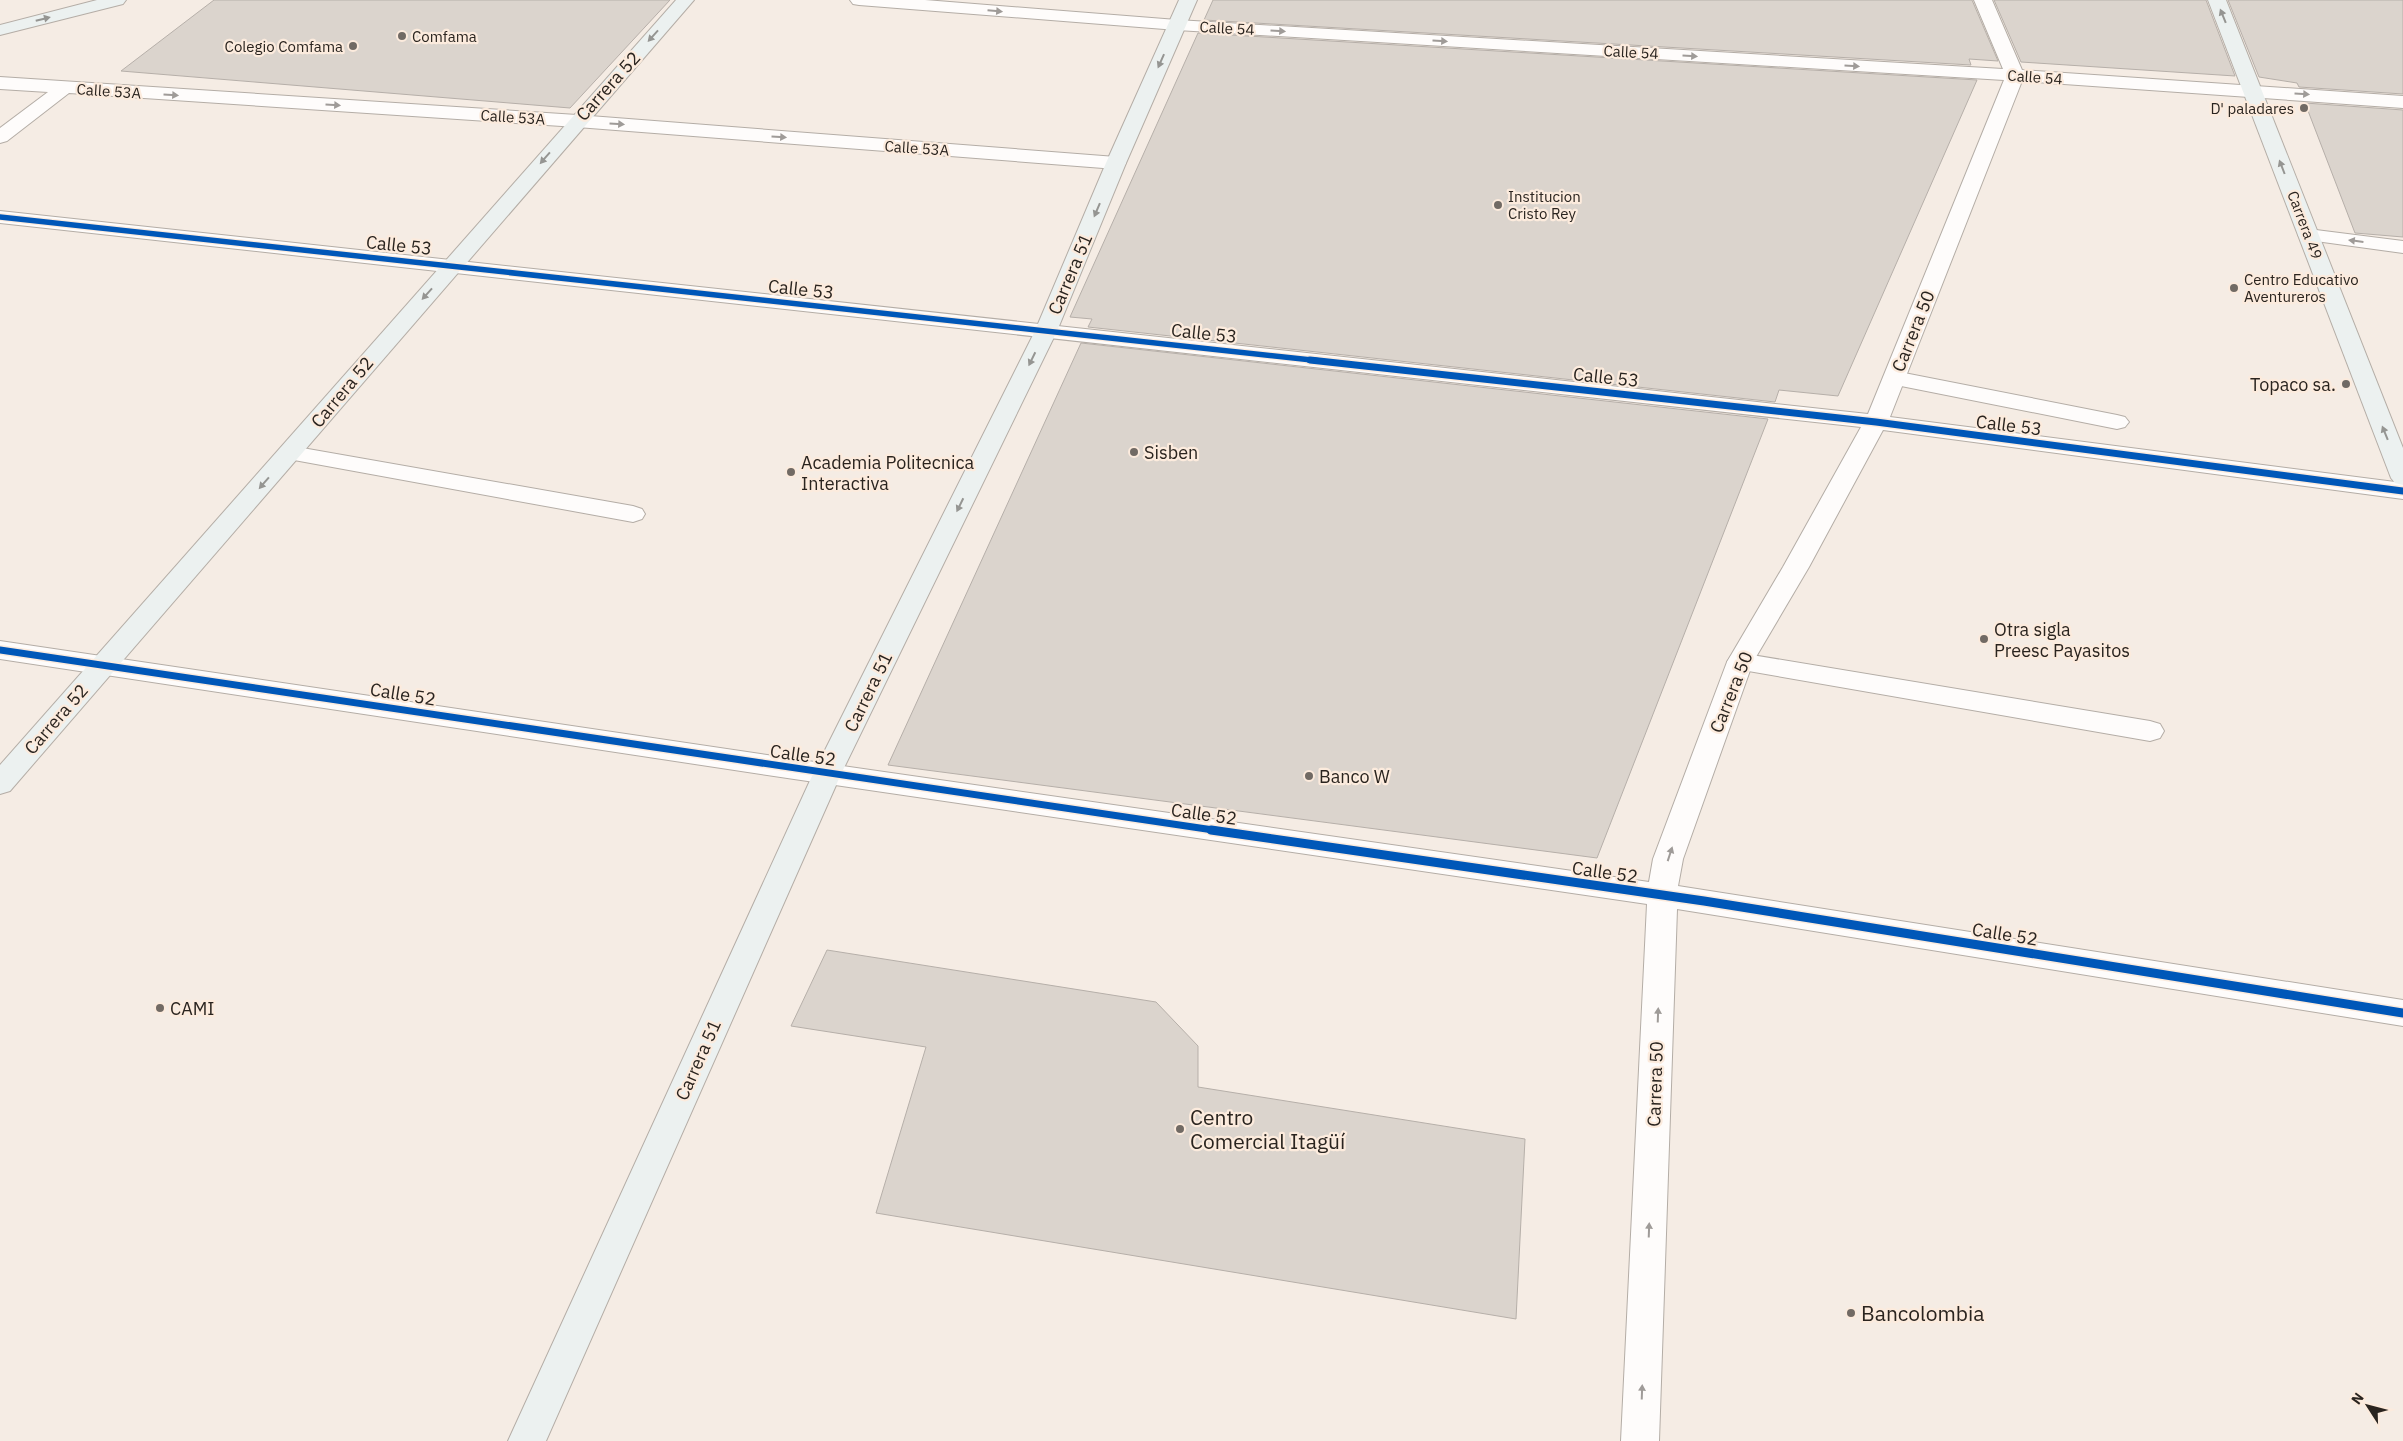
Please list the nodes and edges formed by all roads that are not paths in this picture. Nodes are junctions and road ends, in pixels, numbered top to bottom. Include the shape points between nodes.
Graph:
1 (117, 0) edge
2 (685, 0) edge
3 (859, 0) edge
4 (1188, 0) edge
5 (1983, 0) edge
6 (2217, 0) edge
7 (1177, 25) junction
8 (0, 30) edge
9 (2015, 75) junction
10 (0, 83) edge
11 (64, 88) junction
12 (2253, 90) junction
13 (2403, 102) edge
14 (577, 121) junction
15 (0, 137) edge
16 (1116, 163) junction
17 (0, 217) edge
18 (2308, 235) junction
19 (2403, 247) edge
20 (452, 265) junction
21 (1046, 331) junction
22 (1894, 378) junction
23 (1876, 422) junction
24 (2118, 422) dead end
25 (291, 453) junction
26 (2403, 478) edge
27 (2403, 491) edge
28 (633, 514) dead end
29 (0, 650) edge
30 (1740, 662) junction
31 (105, 664) junction
32 (2150, 731) dead end
33 (827, 774) junction
34 (0, 784) edge
35 (1662, 896) junction
36 (2403, 1012) edge
37 (527, 1441) edge
38 (1640, 1441) edge

8 -> 1 main road
2 -> 14 main road, Carrera 52
3 -> 7 street, Calle 54
4 - 7 main road, Carrera 51
5 - 9 street
12 -> 6 main road, Carrera 49
7 -> 9 street, Calle 54
7 -> 16 main road, Carrera 51
9 - 12 street, Calle 54
9 - 22 street, Carrera 50
10 - 11 street, Calle 53A
11 -> 14 street, Calle 53A
11 - 15 street
12 -> 13 street, Calle 54
18 -> 12 main road, Carrera 49
14 -> 16 street, Calle 53A
14 -> 20 main road, Carrera 52
16 -> 21 main road, Carrera 51
17 - 20 street, Calle 53
19 -> 18 street
26 -> 18 main road, Carrera 49
20 - 21 street, Calle 53
20 -> 25 main road, Carrera 52
21 - 23 street, Calle 53
21 -> 33 main road, Carrera 51
22 - 23 street, Carrera 50
22 - 24 street
23 - 27 street, Calle 53
23 - 30 street, Carrera 50
25 - 28 street
25 -> 31 main road, Carrera 52
29 - 31 street, Calle 52
30 - 32 street
35 -> 30 street, Carrera 50 via 1668,858
31 - 33 street, Calle 52
31 - 34 main road, Carrera 52
33 - 35 street, Calle 52
33 - 37 main road, Carrera 51
35 - 36 street, Calle 52
38 -> 35 street, Carrera 50

